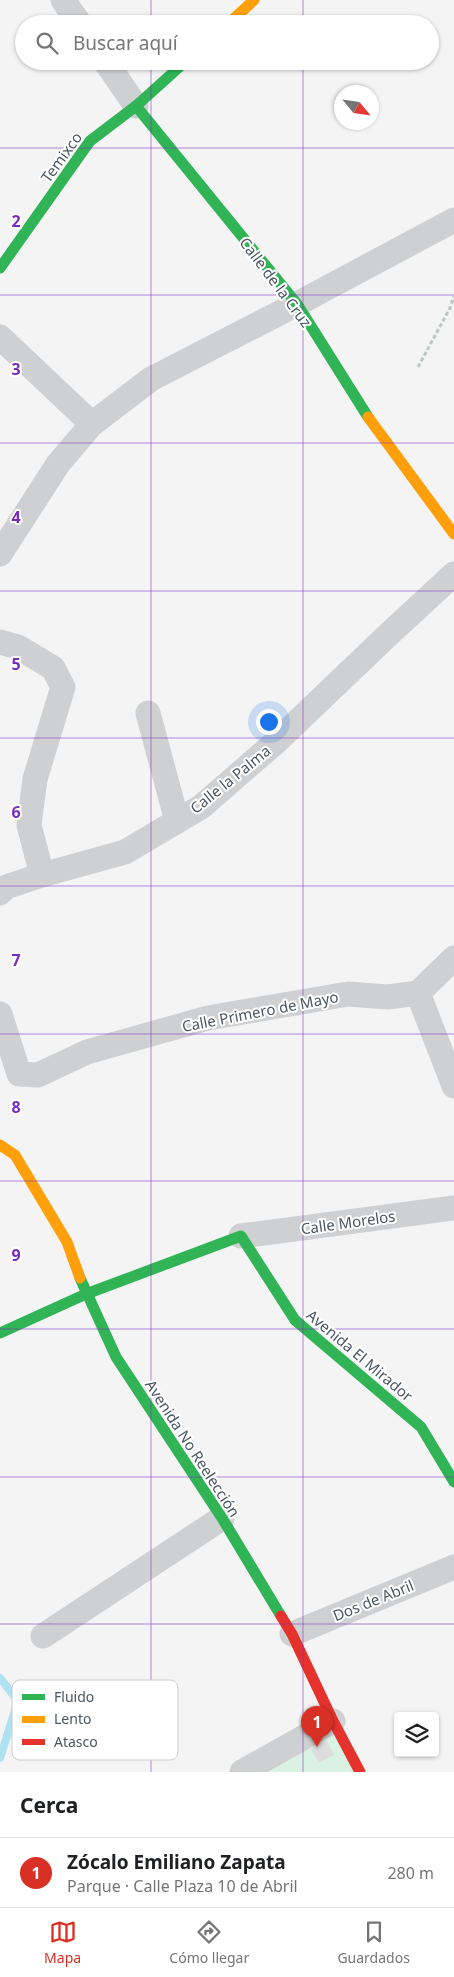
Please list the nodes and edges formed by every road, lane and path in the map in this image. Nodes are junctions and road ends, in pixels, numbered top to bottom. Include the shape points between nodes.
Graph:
1 (63, 0) edge
2 (254, 0) edge
3 (74, 15) edge
4 (238, 15) edge
5 (111, 70) edge
6 (176, 70) edge
7 (136, 106) junction
8 (454, 220) edge
9 (0, 268) edge
10 (454, 296) edge
11 (297, 304) junction
12 (0, 337) edge
13 (418, 367) dead end
14 (92, 424) junction
15 (454, 534) edge
16 (0, 554) edge
17 (454, 574) edge
18 (0, 642) edge
19 (148, 713) dead end
20 (177, 821) junction
21 (42, 875) junction
22 (0, 892) edge
23 (454, 958) edge
24 (418, 993) junction
25 (0, 1014) edge
26 (454, 1086) edge
27 (0, 1145) edge
28 (454, 1208) edge
29 (241, 1236) junction
30 (86, 1294) junction
31 (0, 1333) edge
32 (454, 1482) edge
33 (222, 1518) junction
34 (454, 1567) edge
35 (292, 1634) junction
36 (43, 1636) dead end
37 (333, 1721) junction
38 (242, 1772) edge
39 (360, 1772) edge

1 - 3 street
2 - 4 main road
5 - 7 street, Calle de la Cruz
6 - 7 main road, Temixco
7 - 9 main road, Temixco via 90,140
7 - 11 main road, Calle de la Cruz
8 - 11 street
10 - 13 path
11 - 14 street via 151,379
11 - 15 main road, Calle de la Cruz via 372,424
12 - 14 street
14 - 16 street via 58,464
17 - 20 street, Calle la Palma via 277,741 201,807
18 - 21 street via 18,646 53,668 63,687 35,779 29,825
19 - 20 street
20 - 21 street, Calle la Palma via 125,852
21 - 22 street, Calle la Palma
23 - 24 street
24 - 25 street, Calle Primero de Mayo via 388,997 348,994 208,1018 87,1052 38,1075 19,1074
24 - 26 street
27 - 30 main road, Avenida No Reelección via 15,1155 67,1242
28 - 29 street, Calle Morelos
29 - 30 main road
29 - 32 main road, Avenida El Mirador via 295,1320 421,1427
30 - 31 main road
30 - 33 main road, Avenida No Reelección via 116,1358
33 - 35 main road, Avenida No Reelección
33 - 36 street
34 - 35 street, Dos de Abril
35 - 37 main road, Avenida No Reelección
37 - 38 street
37 - 39 main road, Avenida No Reelección

